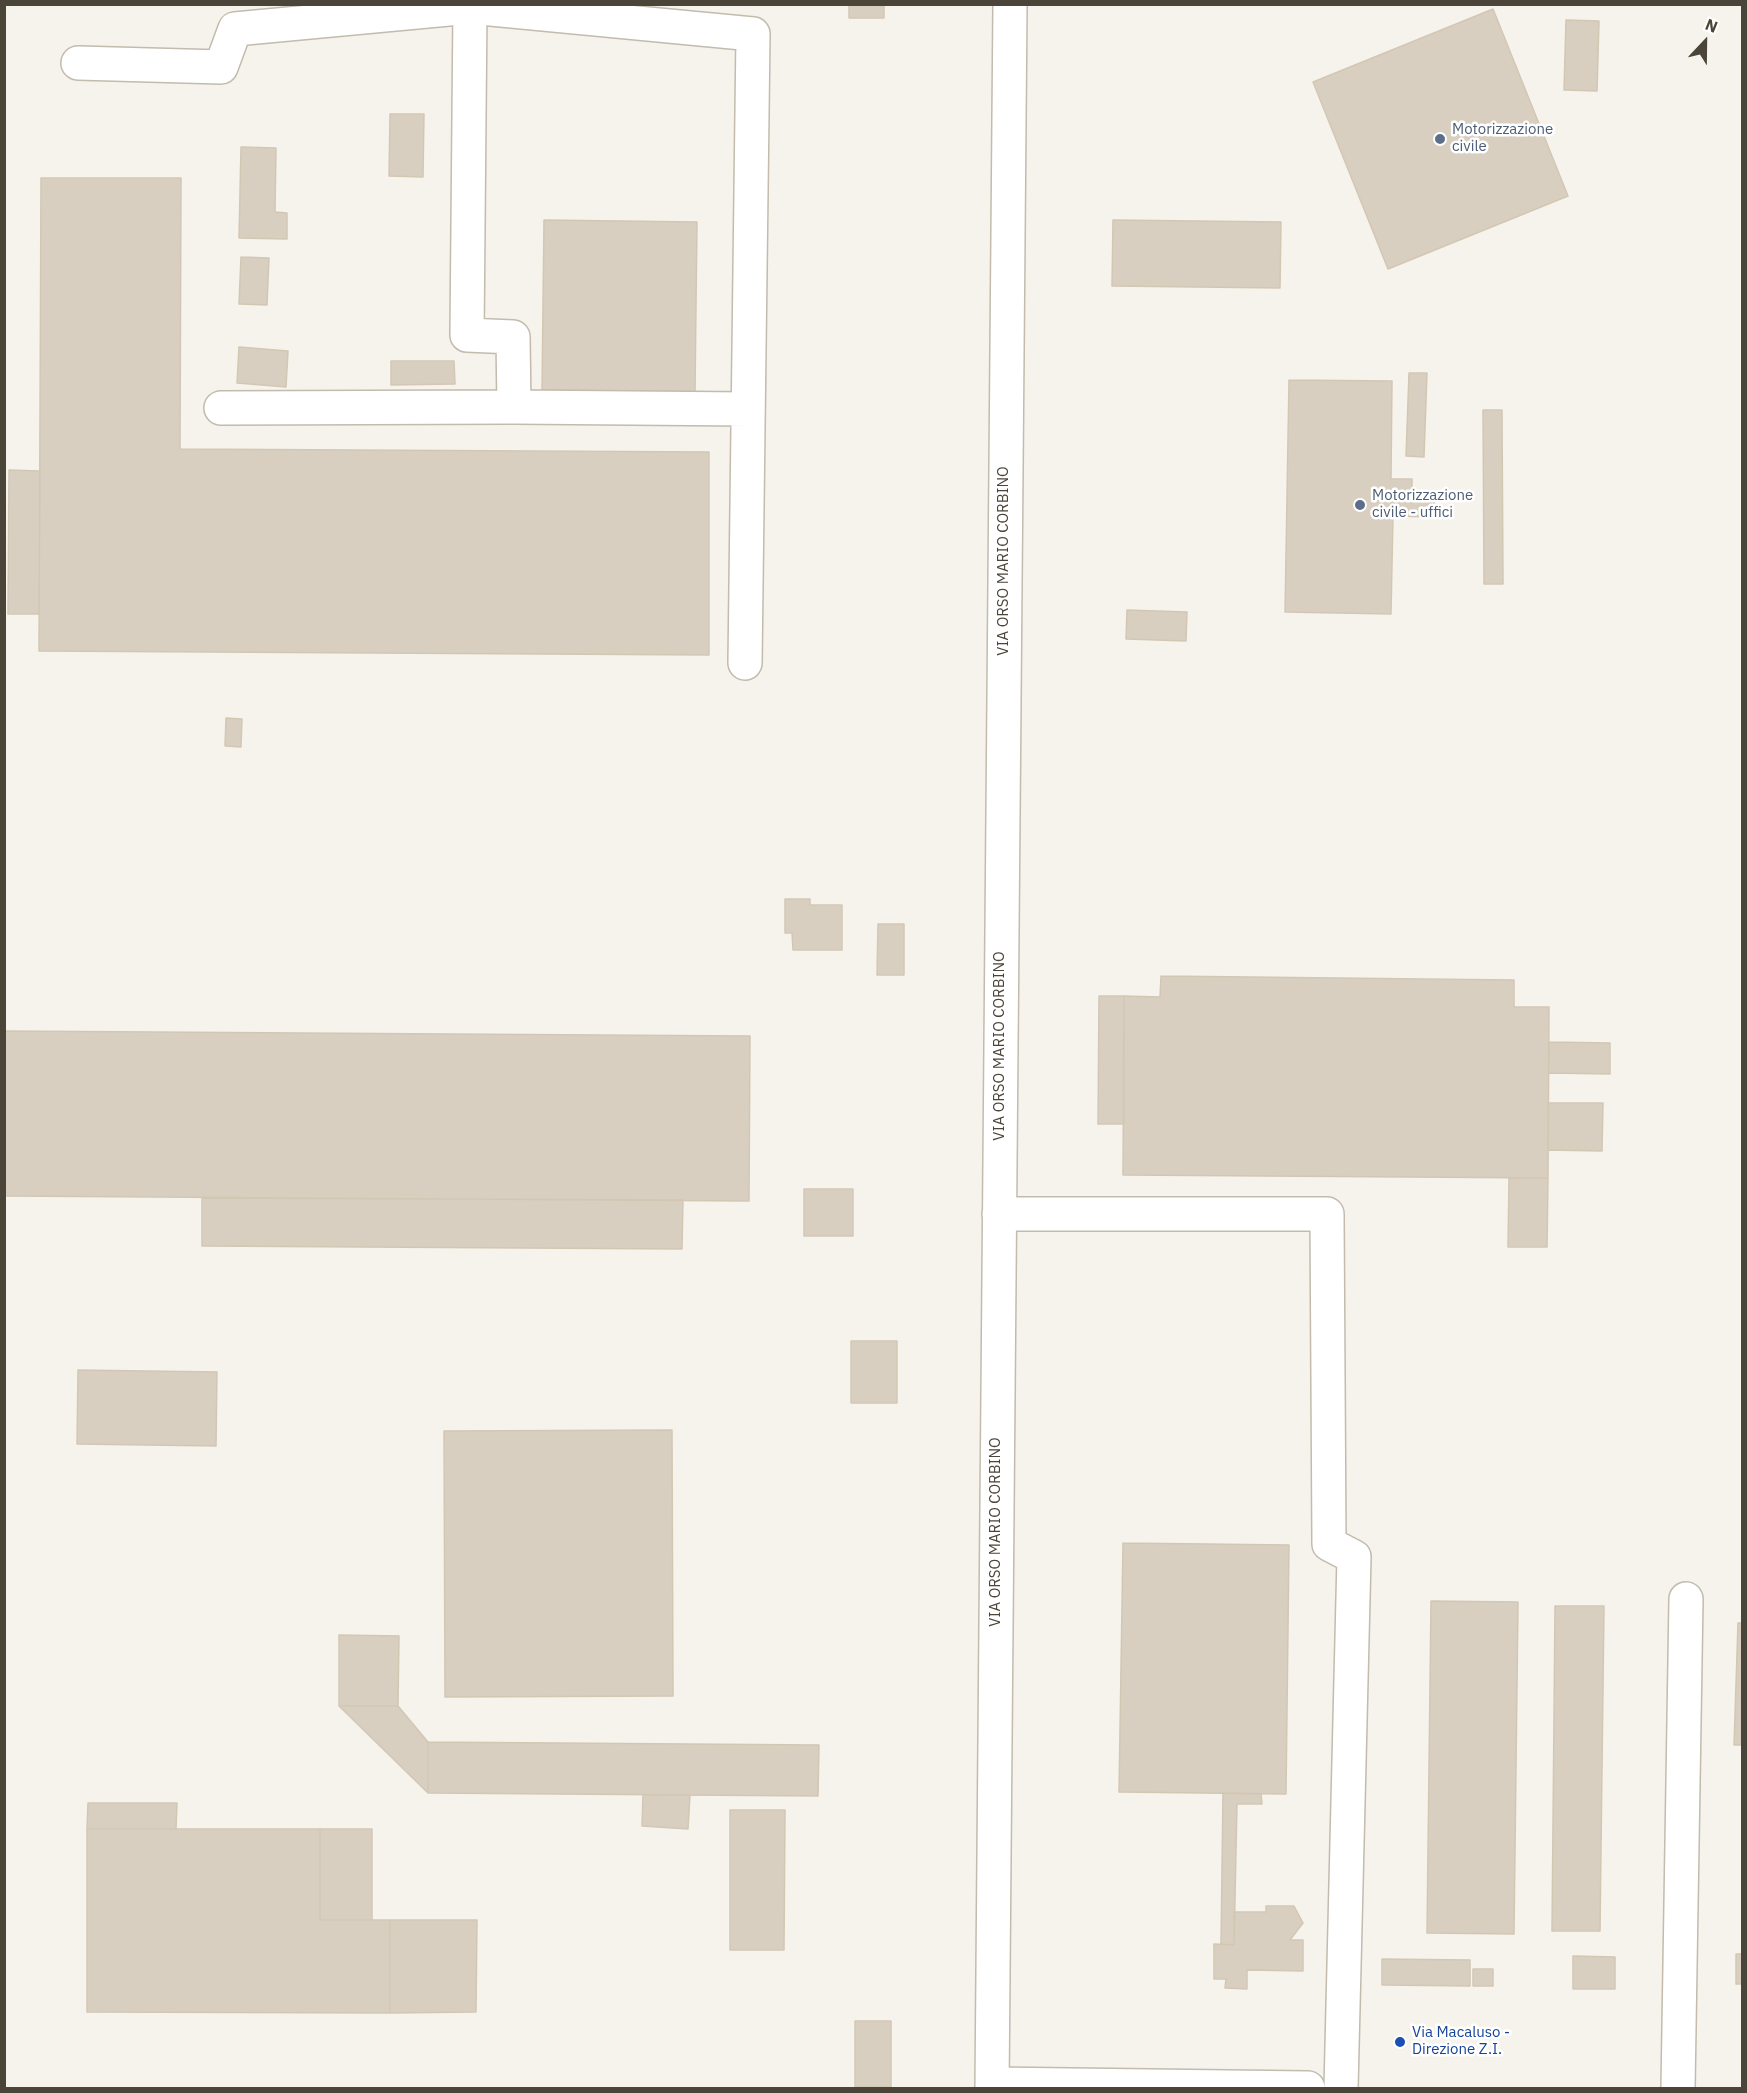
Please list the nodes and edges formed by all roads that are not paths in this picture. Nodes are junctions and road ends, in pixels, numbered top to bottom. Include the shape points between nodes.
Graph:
1 (1010, 4) edge
2 (470, 7) junction
3 (78, 63) dead end
4 (514, 407) junction
5 (221, 408) dead end
6 (748, 410) junction
7 (745, 663) dead end
8 (999, 1214) junction
9 (1686, 1599) dead end
10 (992, 2086) edge
11 (1308, 2088) edge
12 (1341, 2088) edge
13 (1678, 2088) edge

1 - 8 street, VIA ORSO MARIO CORBINO
2 - 3 street via 235,29 221,67
2 - 4 street via 467,335 513,337
2 - 6 street via 753,34
4 - 5 street
4 - 6 street
6 - 7 street
8 - 10 street, VIA ORSO MARIO CORBINO
8 - 12 street via 1328,1214 1329,1544 1354,1557
9 - 13 street
10 - 11 street

